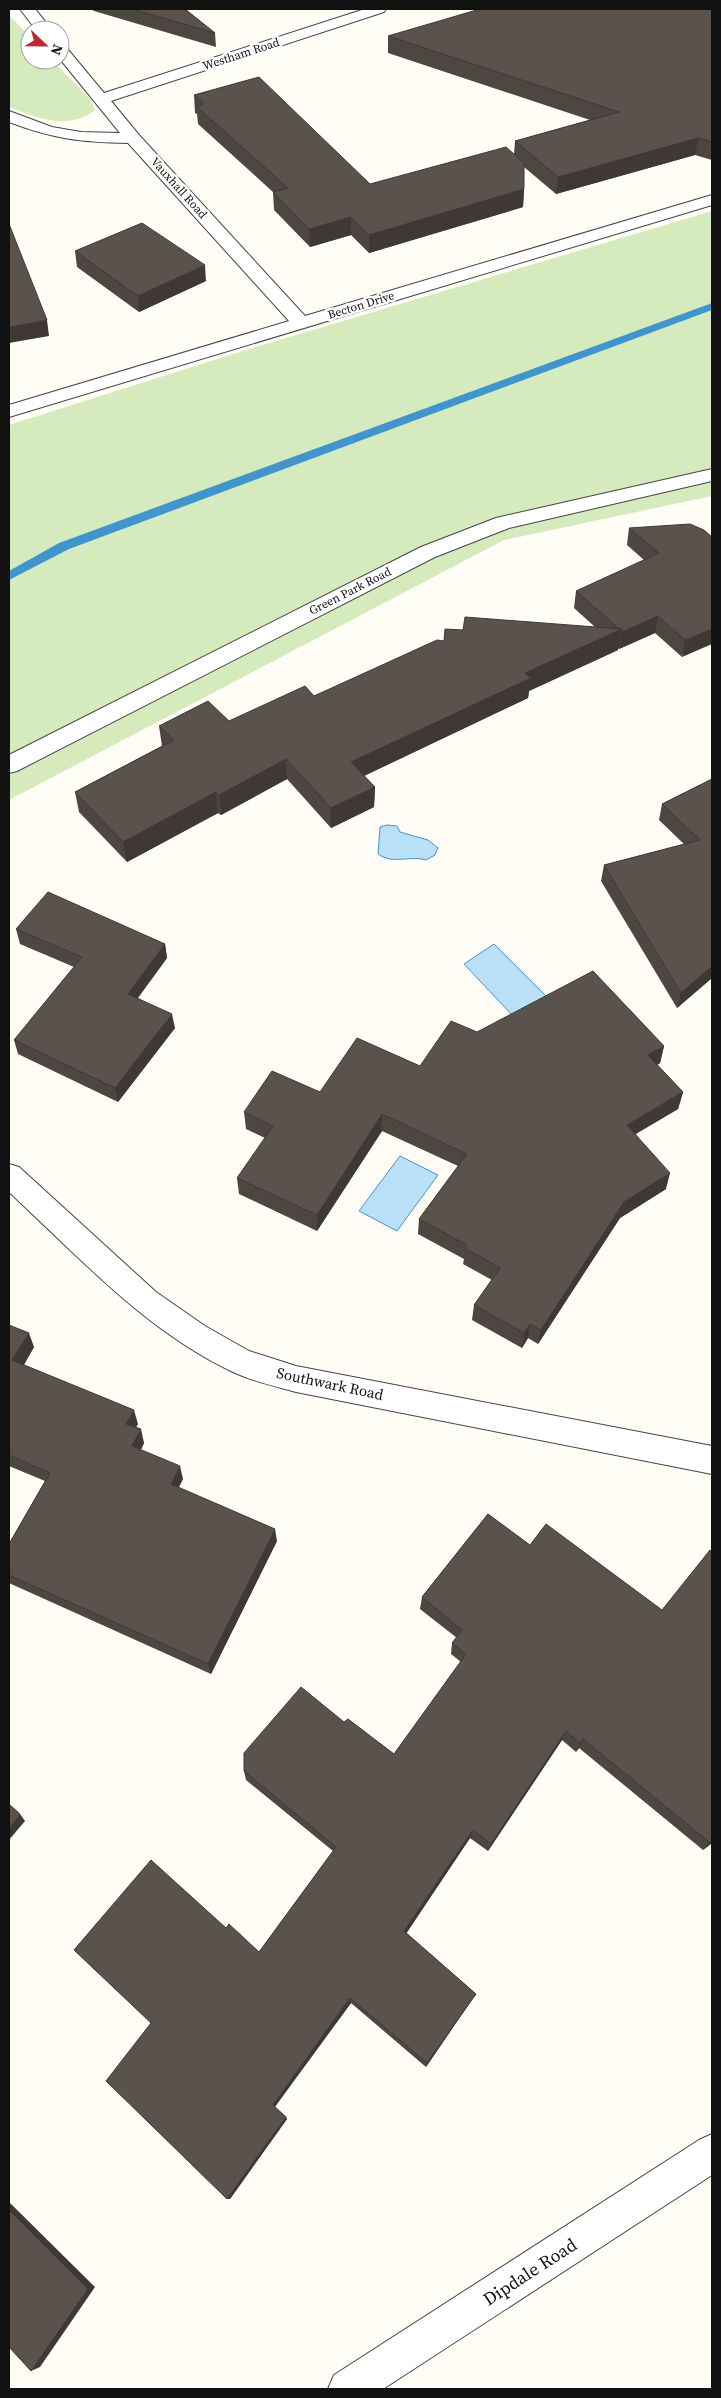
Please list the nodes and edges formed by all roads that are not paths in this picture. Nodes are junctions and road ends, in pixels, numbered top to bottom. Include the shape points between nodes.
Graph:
1 (27, 9) edge
2 (379, 9) edge
3 (36, 20) edge
4 (70, 61) edge
5 (102, 99) junction
6 (9, 116) edge
7 (134, 138) junction
8 (712, 200) edge
9 (302, 323) junction
10 (9, 411) edge
11 (712, 475) edge
12 (9, 765) edge
13 (9, 1175) edge
14 (712, 1460) edge
15 (712, 2153) edge
16 (348, 2389) edge

1 - 3 street
2 - 5 street, Westham Road
4 - 5 street, Vauxhall Road
5 - 7 street, Vauxhall Road
6 - 7 street via 48,131 81,137
7 - 9 street, Vauxhall Road
8 - 9 street, Becton Drive
9 - 10 street, Becton Drive
11 - 12 street, Green Park Road via 503,523 428,552
13 - 14 street, Southwark Road via 146,1301 241,1362 296,1379
15 - 16 street, Dipdale Road

